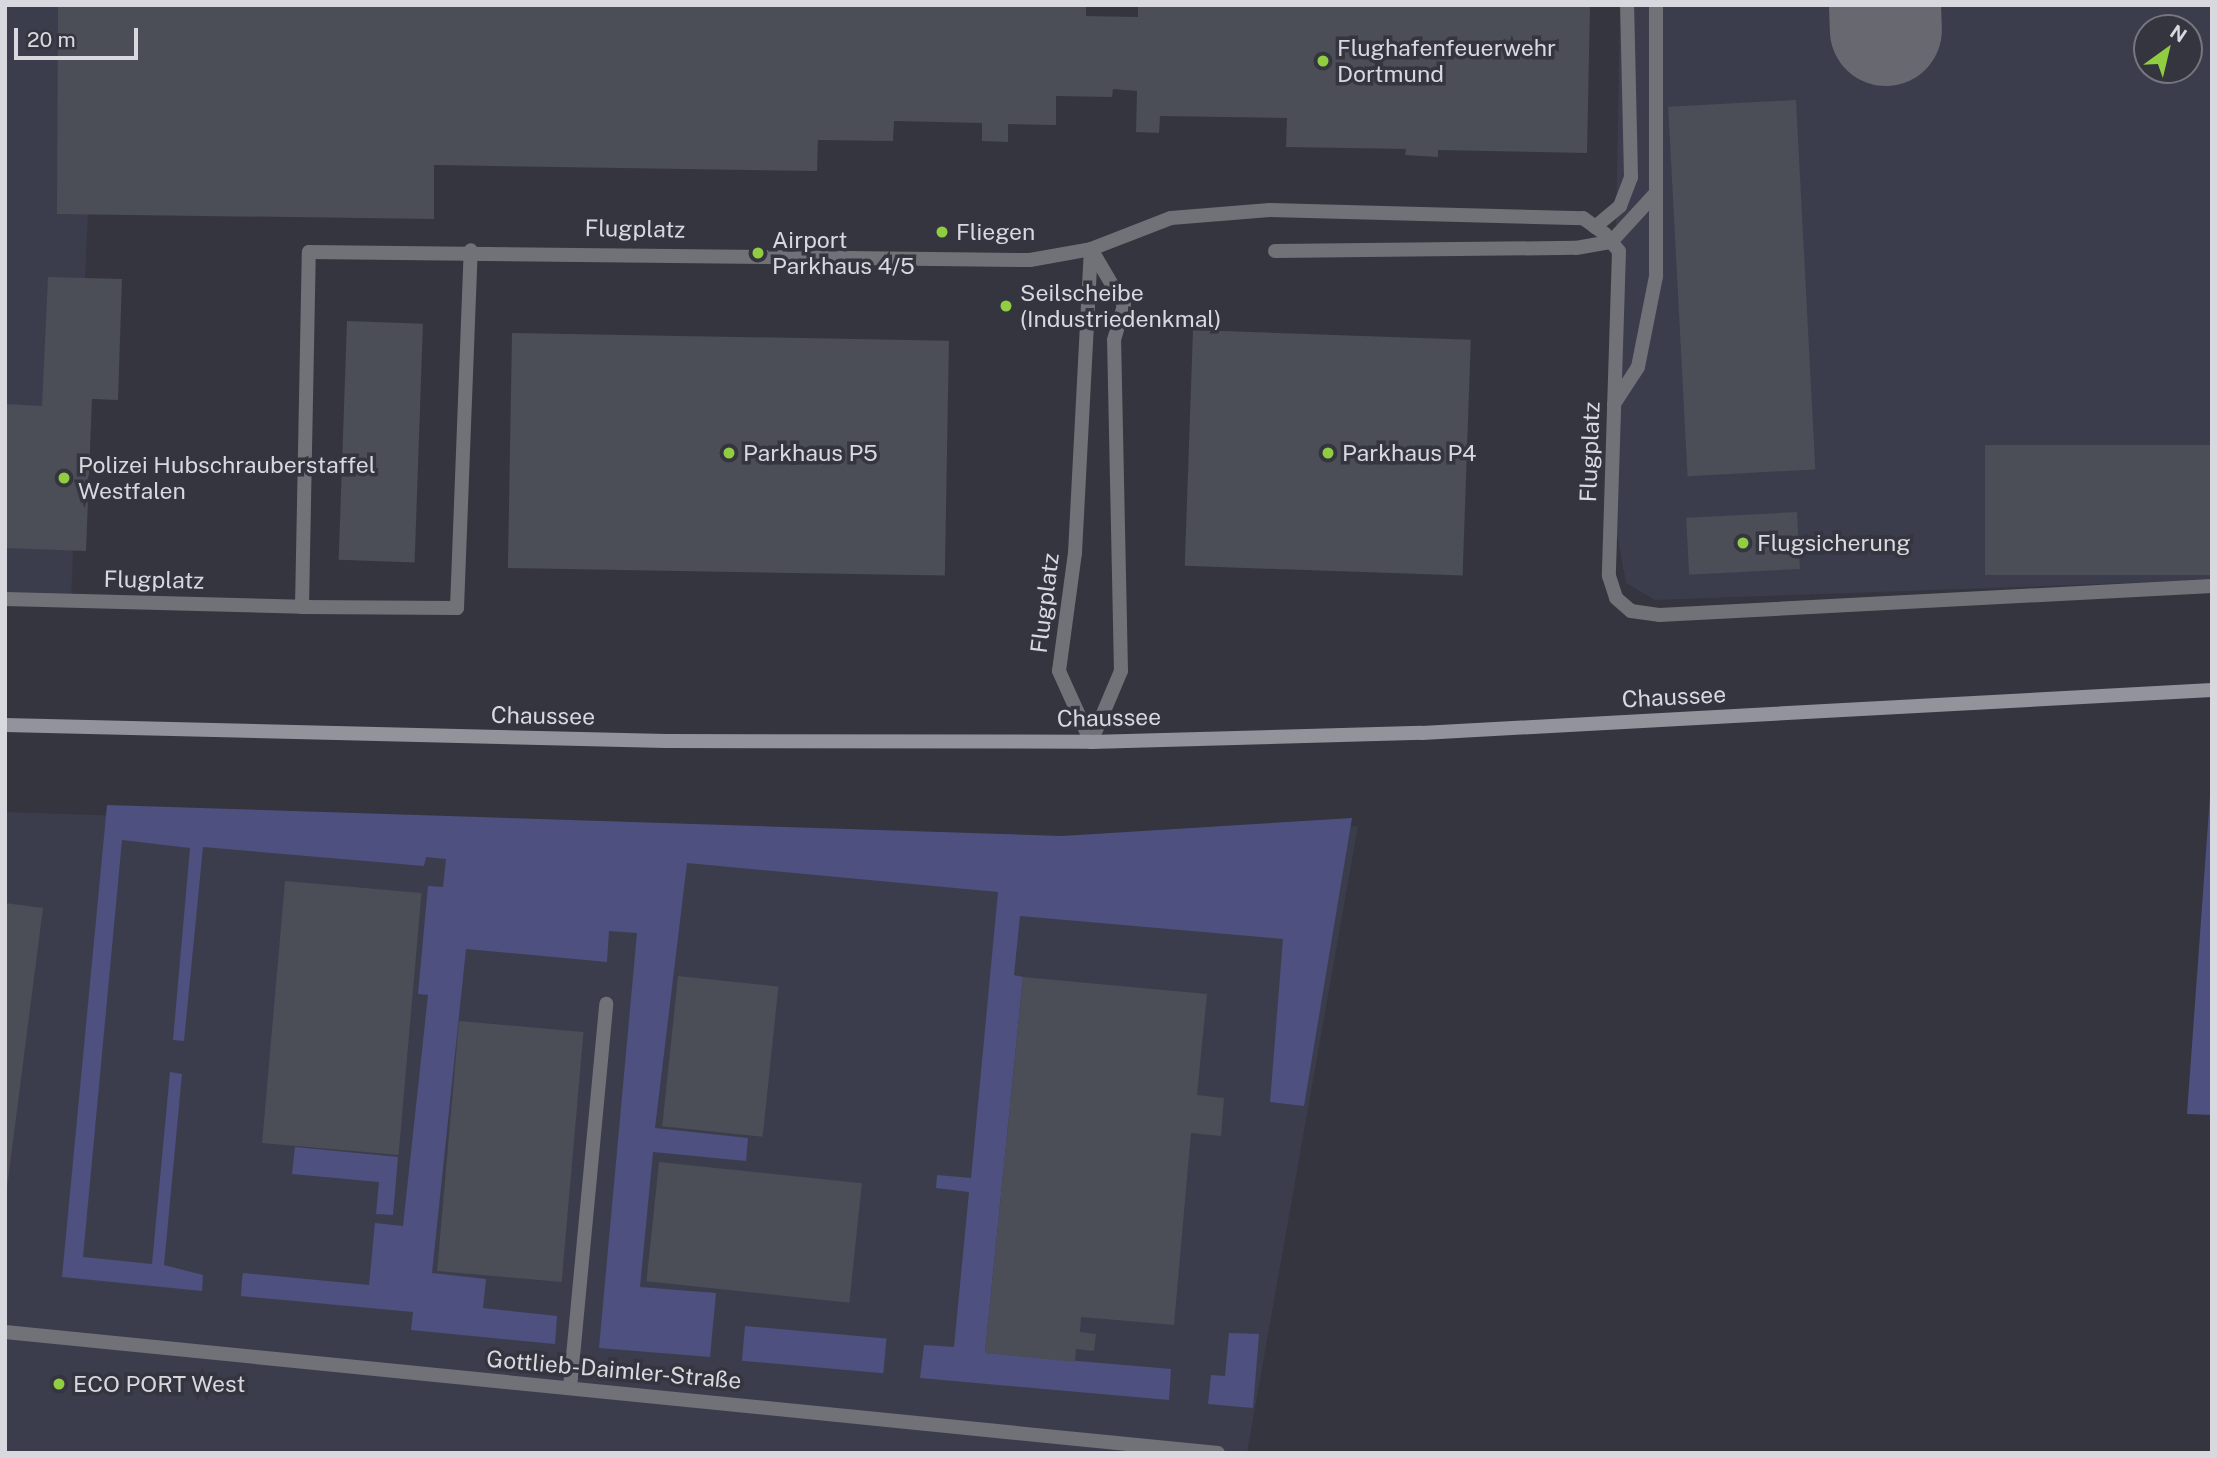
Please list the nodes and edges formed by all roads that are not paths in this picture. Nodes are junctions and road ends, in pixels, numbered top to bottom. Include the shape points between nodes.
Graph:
1 (1627, 5) edge
2 (1656, 5) edge
3 (1655, 194) junction
4 (1595, 227) junction
5 (1611, 242) junction
6 (1091, 249) junction
7 (471, 250) junction
8 (1275, 251) dead end
9 (1614, 404) junction
10 (2212, 586) edge
11 (5, 599) edge
12 (302, 607) junction
13 (2212, 690) edge
14 (5, 725) edge
15 (1091, 742) junction
16 (606, 1004) dead end
17 (5, 1332) edge
18 (570, 1388) junction
19 (1218, 1453) edge

1 - 4 street via 1631,177 1620,206
2 - 3 street
3 - 5 street
3 - 9 street via 1656,276 1638,367
4 - 5 street, Flugplatz
4 - 6 street, Flugplatz via 1583,218 1270,210 1171,218
5 - 8 street via 1576,248
5 - 9 street, Flugplatz via 1619,251
6 - 7 street, Flugplatz via 1030,260
6 - 15 street, Flugplatz via 1076,540 1059,671
6 - 15 street via 1124,305 1114,340 1121,671
7 - 12 street, Flugplatz via 457,608
7 - 12 street, Flugplatz via 309,252
9 - 10 street, Flugplatz via 1609,576 1616,598 1631,611 1659,615
11 - 12 street, Flugplatz
13 - 15 main road, Chaussee via 1422,733
14 - 15 main road, Chaussee via 666,741
16 - 18 street
17 - 18 street, Gottlieb-Daimler-Straße
18 - 19 street, Gottlieb-Daimler-Straße

